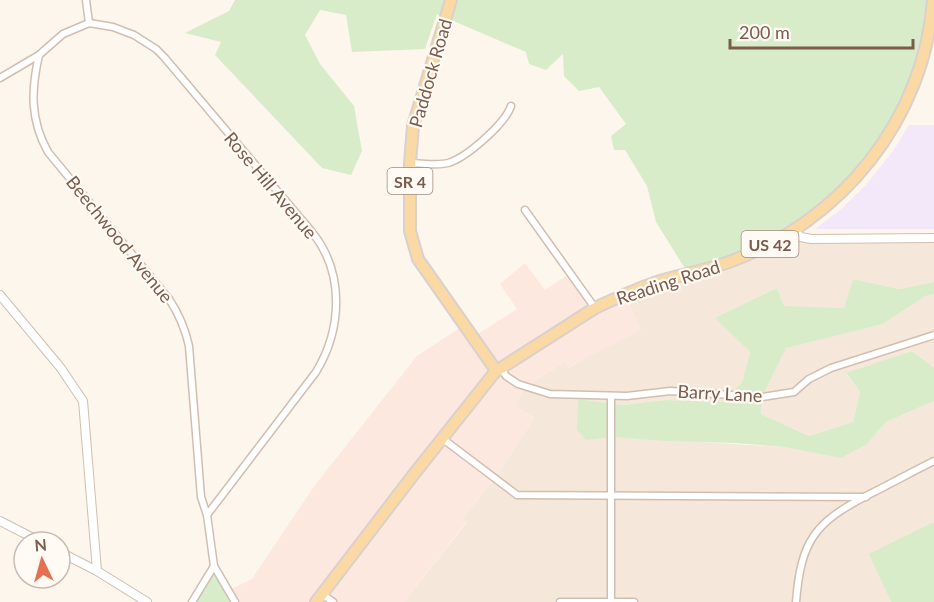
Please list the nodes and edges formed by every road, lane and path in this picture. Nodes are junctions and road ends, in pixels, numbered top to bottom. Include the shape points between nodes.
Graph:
1 (451, 0) edge
2 (933, 0) edge
3 (87, 1) edge
4 (89, 23) junction
5 (39, 55) junction
6 (0, 78) edge
7 (511, 106) dead end
8 (410, 163) junction
9 (525, 210) dead end
10 (793, 231) junction
11 (934, 238) edge
12 (0, 295) edge
13 (595, 308) junction
14 (934, 335) edge
15 (498, 370) junction
16 (611, 396) junction
17 (443, 439) junction
18 (934, 461) edge
19 (611, 495) junction
20 (866, 497) junction
21 (207, 515) junction
22 (0, 521) edge
23 (17, 530) edge
24 (72, 558) edge
25 (214, 566) junction
26 (97, 571) junction
27 (319, 598) edge
28 (147, 602) edge
29 (192, 602) edge
30 (235, 602) edge
31 (333, 602) edge
32 (560, 602) edge
33 (611, 602) edge
34 (634, 602) edge
35 (796, 602) edge

1 - 8 main road, Paddock Road / SR 4 via 416,112
2 - 10 main road, Reading Road / US 42 via 915,81 893,129 849,185
3 - 4 street
4 - 5 street via 56,39
4 - 21 street, Rose Hill Avenue via 134,35 164,57 315,236 334,280 336,322 323,360
5 - 6 street
5 - 21 street, Beechwood Avenue via 32,102 42,142 169,299 182,321 189,346 201,497
7 - 8 street via 486,136 461,157 440,164
8 - 15 main road, Paddock Road / SR 4 via 410,231 415,251
9 - 13 street
10 - 11 street via 811,239
10 - 13 main road, Reading Road / US 42 via 730,262 655,283
12 - 26 street via 83,400
13 - 15 main road, Reading Road / US 42
14 - 16 street, Barry Lane via 831,368 794,392 779,395 670,391
15 - 16 street, Barry Lane via 539,392
15 - 17 main road, Reading Road / US 42
16 - 19 street
17 - 19 street via 517,495
17 - 27 main road, Reading Road / US 42
18 - 20 street
19 - 20 street
19 - 33 street
20 - 35 street via 836,513 813,538 799,571
21 - 25 street, Beechwood Avenue
22 - 23 street
24 - 26 street
25 - 29 street
25 - 30 street
26 - 28 street
27 - 31 street
32 - 33 street
33 - 34 street

